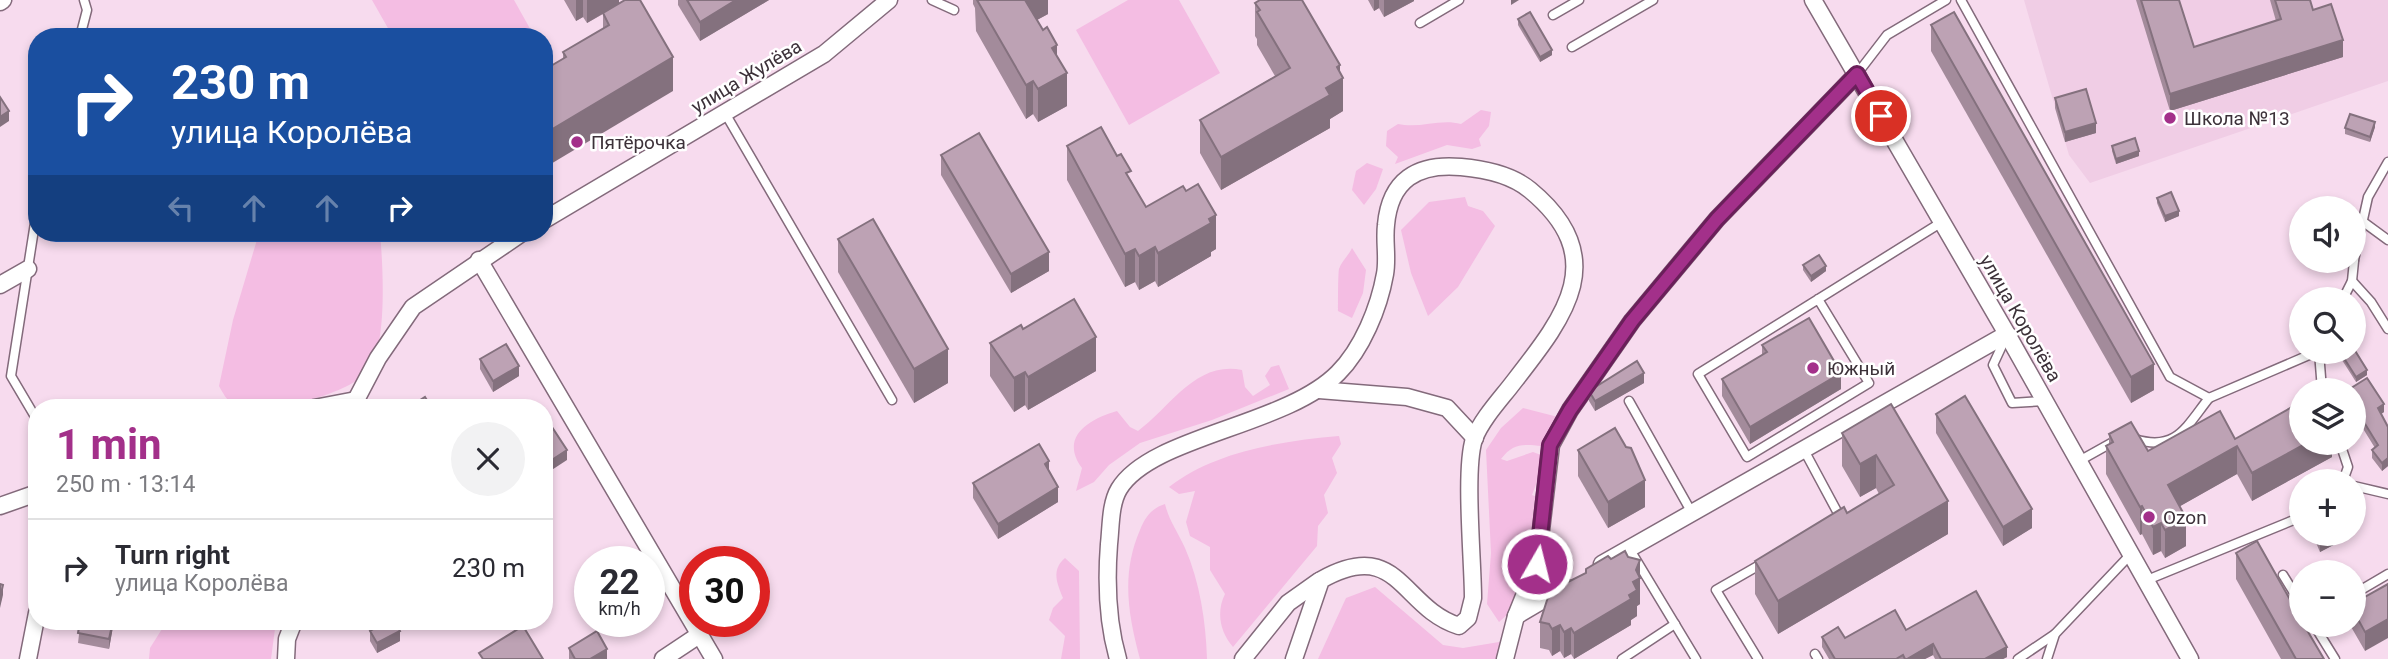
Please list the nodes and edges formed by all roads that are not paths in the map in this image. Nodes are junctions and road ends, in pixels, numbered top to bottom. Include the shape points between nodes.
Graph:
1 (83, 0) edge
2 (889, 0) edge
3 (932, 0) edge
4 (1459, 0) edge
5 (1579, 0) edge
6 (1653, 0) edge
7 (1813, 0) edge
8 (1946, 0) edge
9 (1961, 0) edge
10 (954, 10) dead end
11 (1553, 15) dead end
12 (1420, 23) dead end
13 (82, 28) edge
14 (1572, 47) dead end
15 (1857, 74) junction
16 (725, 113) junction
17 (2388, 162) edge
18 (2366, 205) edge
19 (553, 215) edge
20 (1941, 222) junction
21 (2366, 224) edge
22 (2388, 240) edge
23 (32, 242) edge
24 (507, 242) edge
25 (478, 260) junction
26 (28, 269) junction
27 (2353, 273) edge
28 (2352, 281) junction
29 (0, 285) edge
30 (2349, 287) edge
31 (1818, 299) junction
32 (2388, 330) edge
33 (2007, 334) junction
34 (2289, 364) edge
35 (1319, 390) junction
36 (2209, 398) junction
37 (358, 399) edge
38 (892, 400) dead end
39 (1629, 401) dead end
40 (2044, 401) junction
41 (28, 405) edge
42 (1475, 438) junction
43 (1804, 450) junction
44 (2079, 461) junction
45 (2366, 489) edge
46 (2388, 494) edge
47 (28, 496) edge
48 (0, 506) edge
49 (1692, 513) junction
50 (2289, 522) edge
51 (1830, 523) edge
52 (1629, 548) junction
53 (2130, 555) junction
54 (1773, 556) edge
55 (2388, 574) edge
56 (2283, 575) dead end
57 (1321, 580) junction
58 (2147, 580) junction
59 (2289, 585) edge
60 (2366, 587) edge
61 (679, 601) edge
62 (1516, 616) junction
63 (1675, 624) junction
64 (34, 630) edge
65 (290, 630) edge
66 (2055, 634) junction
67 (696, 637) edge
68 (700, 637) edge
69 (2321, 637) edge
70 (28, 659) edge
71 (286, 659) edge
72 (663, 659) edge
73 (714, 659) edge
74 (1118, 659) edge
75 (1243, 659) edge
76 (1294, 659) edge
77 (1505, 659) edge
78 (1622, 659) edge
79 (1696, 659) edge
80 (1758, 659) edge
81 (2018, 659) edge
82 (2047, 659) edge
83 (2190, 659) edge
84 (2335, 659) edge

1 - 13 lane via 87,10
2 - 16 street, улица Жулёва via 824,54
3 - 10 lane
4 - 12 lane
5 - 11 lane
6 - 14 lane
7 - 15 street, улица Королёва
8 - 15 lane via 1886,35
9 - 36 lane via 2170,377
15 - 20 street, улица Королёва
15 - 62 street via 1717,219 1632,321 1570,410 1550,445 1537,564
16 - 19 street, улица Жулёва
16 - 38 lane
17 - 18 lane
20 - 31 lane
20 - 33 street, улица Королёва
21 - 22 lane
23 - 26 lane
24 - 25 street
25 - 37 street via 413,307 378,358
25 - 61 street
26 - 29 street
26 - 41 lane via 10,376
27 - 28 lane
28 - 30 lane
28 - 32 lane
31 - 31 lane via 1698,374 1747,457 1869,383
33 - 40 street, улица Королёва
33 - 40 lane via 1993,365 2000,383 2012,403
33 - 43 street
34 - 36 lane
35 - 42 street via 1407,397 1447,408
35 - 42 street via 1340,372 1361,341 1374,308 1385,275 1385,226 1393,191 1410,175 1428,169 1453,166 1492,172 1526,187 1548,205 1569,233 1574,258 1572,289 1557,326
35 - 74 street via 1132,471 1117,492 1109,548 1107,587
36 - 44 lane via 2179,437 2155,446 2125,436
39 - 49 lane
40 - 44 street, улица Королёва
42 - 57 street via 1471,462 1473,598 1468,618 1459,626 1441,621 1409,588 1367,564 1342,568
43 - 49 street
43 - 51 lane via 1842,516
44 - 53 street, улица Королёва
45 - 46 lane
47 - 48 street
49 - 52 street
50 - 58 lane
52 - 62 street
52 - 63 lane
53 - 58 street, улица Королёва
53 - 66 lane
54 - 80 lane via 1716,590
55 - 60 lane
56 - 59 lane
57 - 75 street via 1288,603
57 - 76 street
58 - 83 street, улица Королёва
62 - 77 street
63 - 78 lane
63 - 79 lane
64 - 70 street
65 - 71 street
66 - 81 lane
66 - 82 lane
67 - 72 street
68 - 73 street
69 - 84 lane

